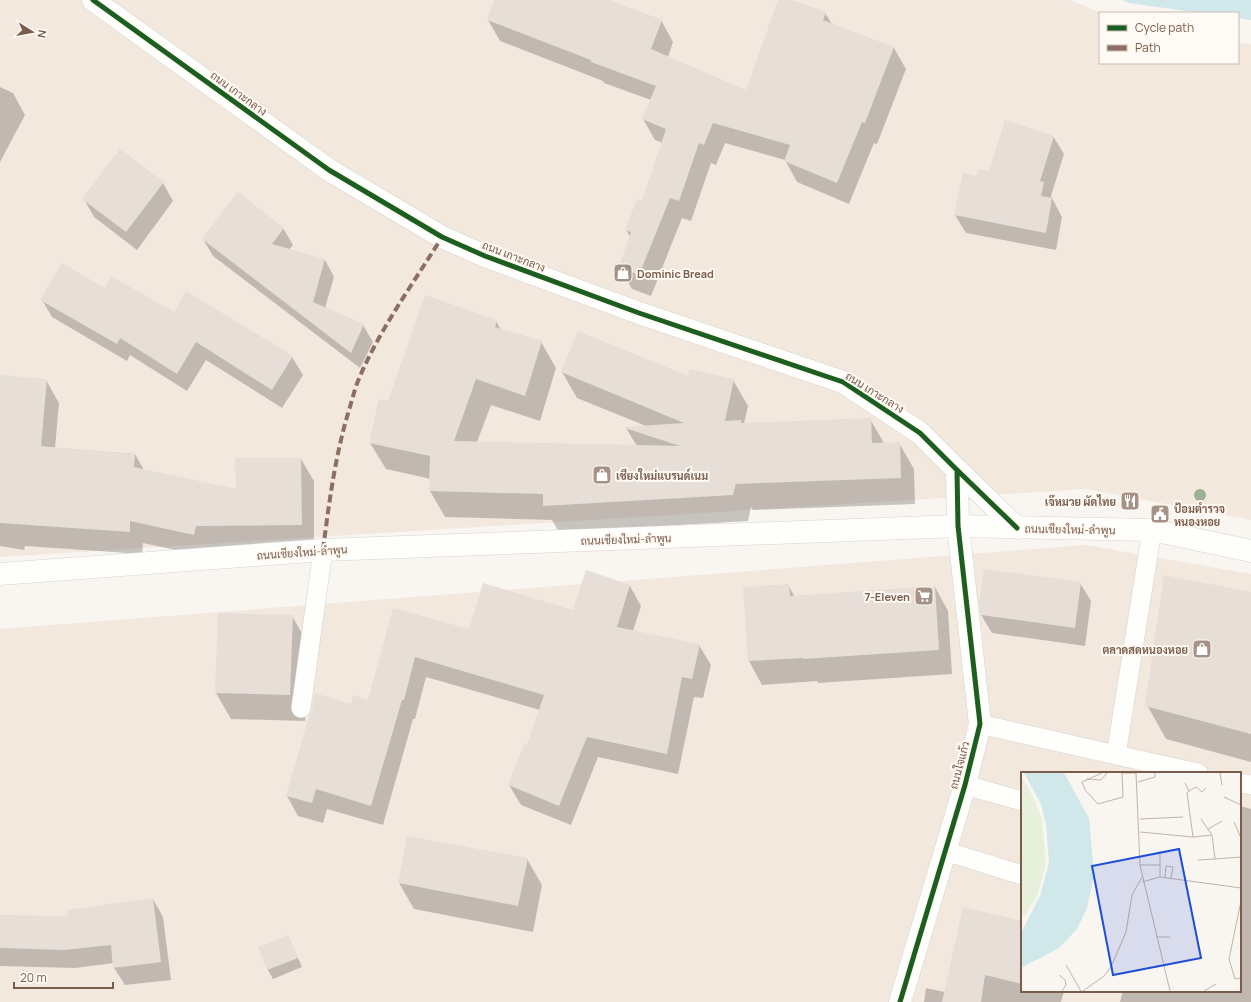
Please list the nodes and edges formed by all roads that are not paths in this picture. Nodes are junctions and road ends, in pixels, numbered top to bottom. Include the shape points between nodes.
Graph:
1 (93, 0) edge
2 (957, 470) junction
3 (958, 526) junction
4 (1017, 528) junction
5 (1152, 530) junction
6 (323, 550) junction
7 (1251, 551) edge
8 (0, 574) edge
9 (301, 708) dead end
10 (980, 724) junction
11 (1116, 755) junction
12 (1193, 772) edge
13 (1241, 783) edge
14 (965, 785) junction
15 (1251, 785) edge
16 (1021, 801) edge
17 (945, 851) junction
18 (1021, 875) edge
19 (900, 1002) edge

1 - 2 street, ถนน เกาะกลาง via 329,170 442,237 485,256 639,313 843,382 920,432
2 - 3 street
2 - 4 street, ถนน เกาะกลาง
3 - 4 street, ถนนเชียงใหม่-ลำพูน
3 - 6 street, ถนนเชียงใหม่-ลำพูน
3 - 10 street, ถนนใจแก้ว
4 - 5 street, ถนนเชียงใหม่-ลำพูน
5 - 7 street, ถนนเชียงใหม่-ลำพูน
5 - 11 lane
6 - 8 street, ถนนเชียงใหม่-ลำพูน
6 - 9 lane
10 - 11 lane
10 - 14 street, ถนนใจแก้ว
11 - 12 lane
13 - 15 lane
14 - 16 lane
14 - 17 street, ถนนใจแก้ว
17 - 18 lane
17 - 19 street, ถนนใจแก้ว

